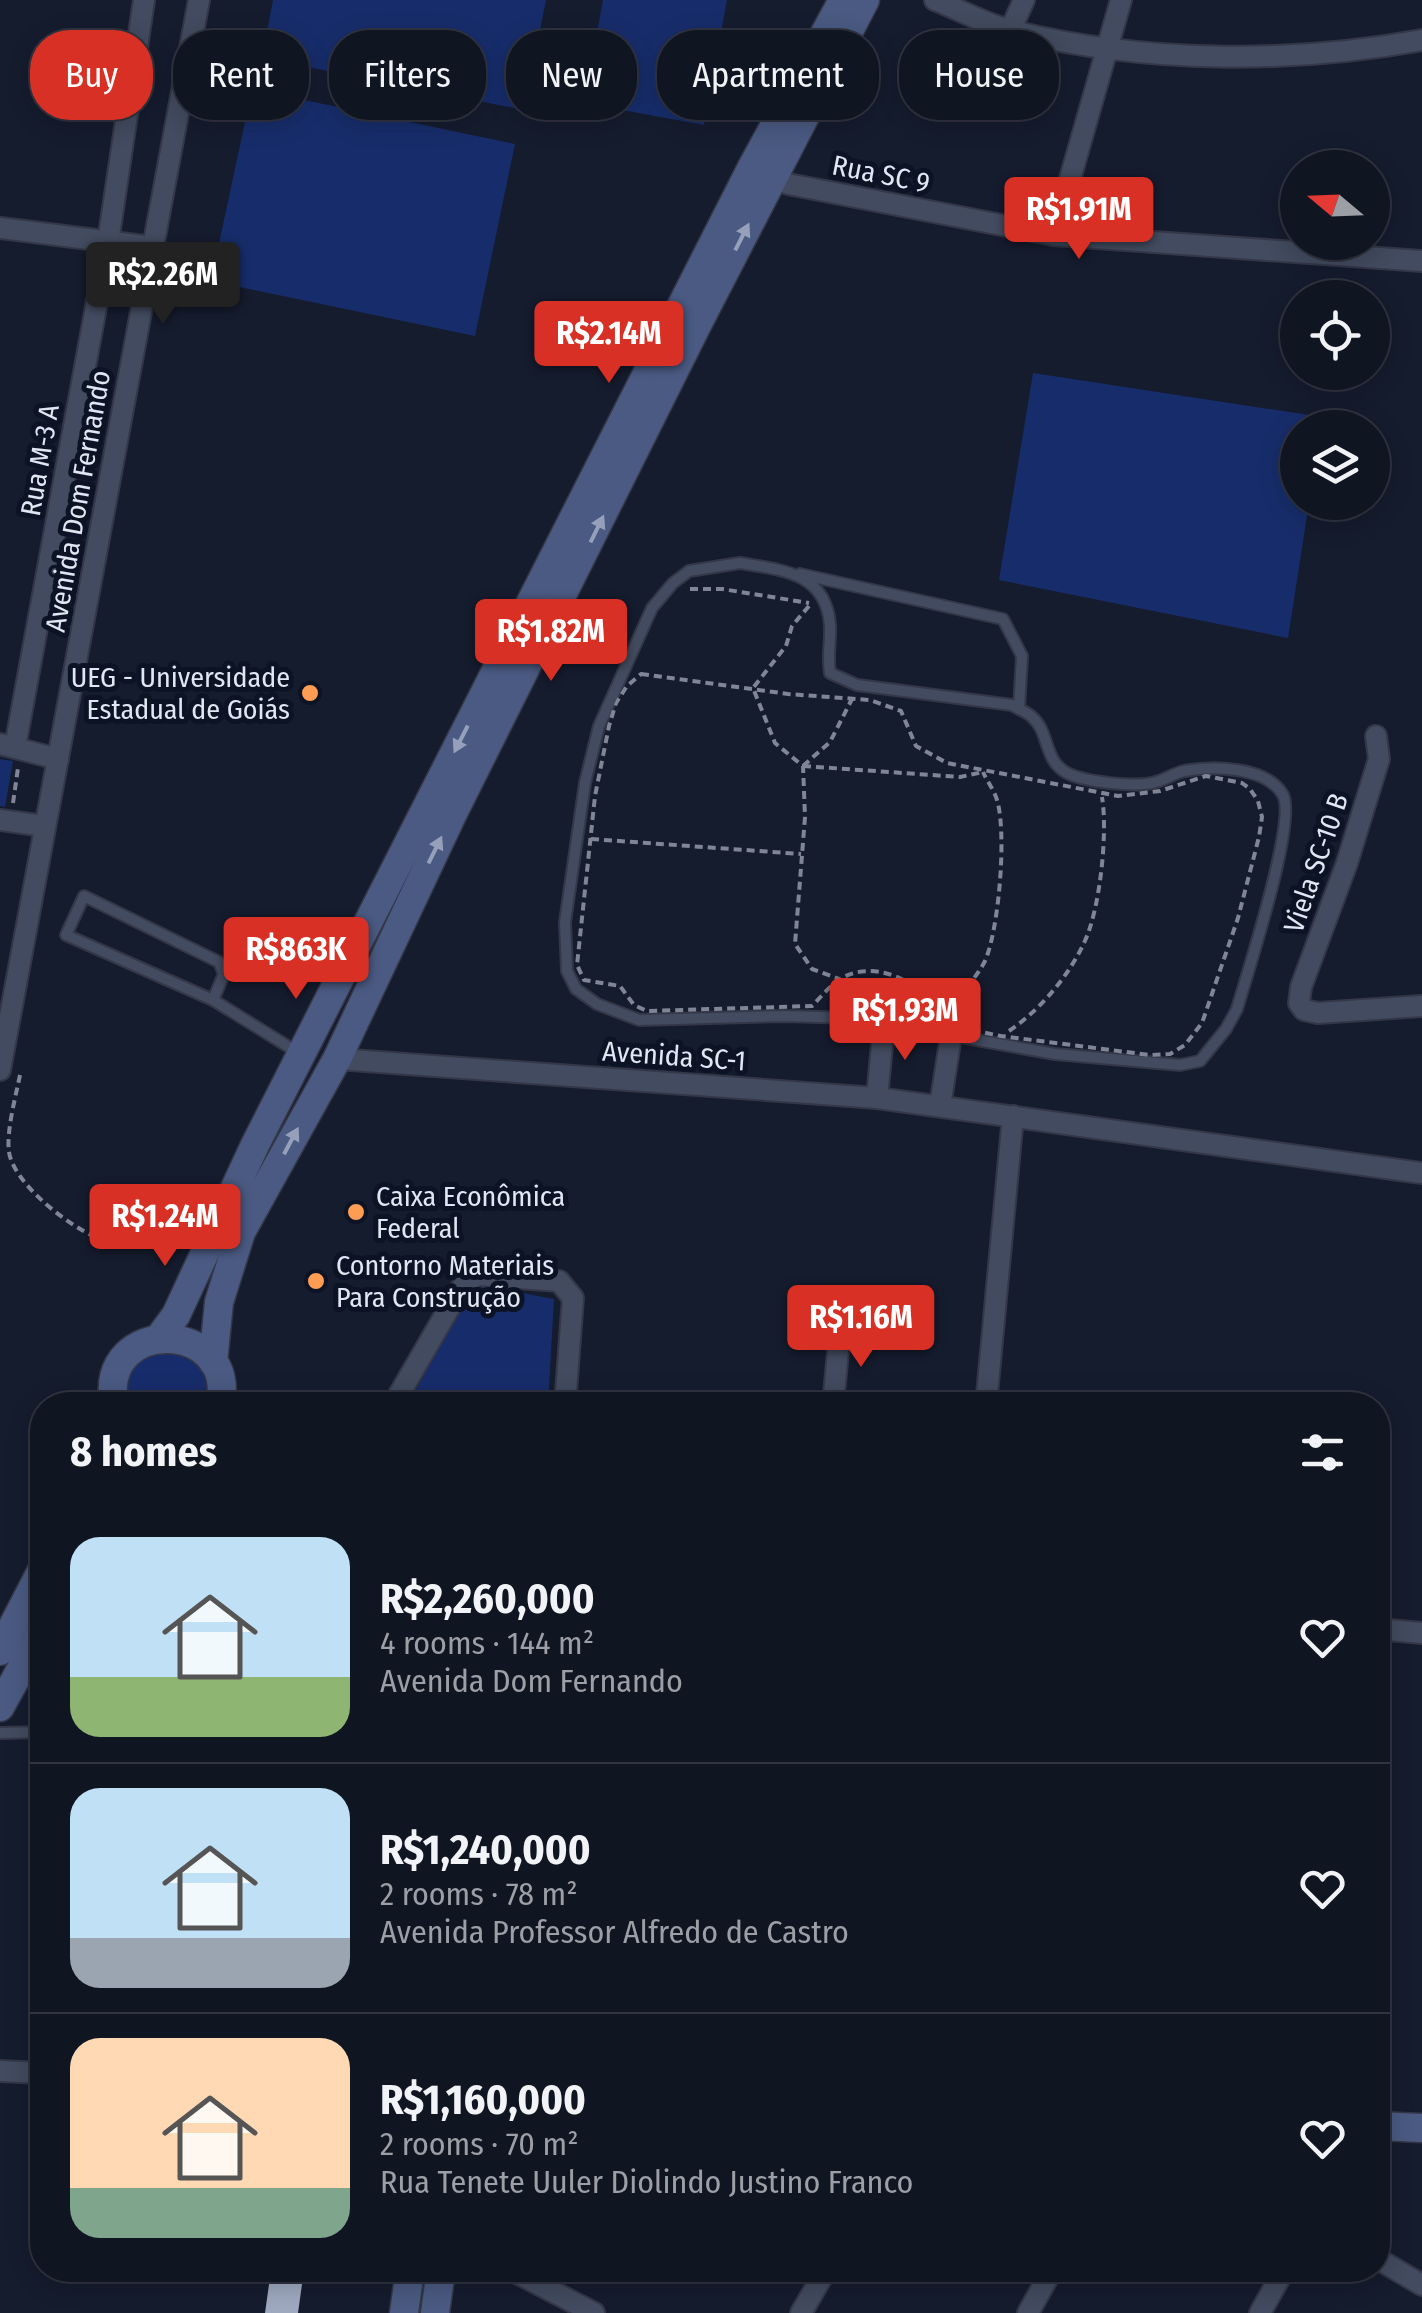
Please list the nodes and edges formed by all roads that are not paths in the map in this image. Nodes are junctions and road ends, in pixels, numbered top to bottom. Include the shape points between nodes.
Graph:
1 (144, 0) edge
2 (199, 0) edge
3 (844, 0) edge
4 (865, 0) edge
5 (935, 0) edge
6 (1024, 0) edge
7 (1121, 0) edge
8 (1008, 30) edge
9 (1010, 30) edge
10 (1059, 40) edge
11 (1422, 40) edge
12 (1107, 48) junction
13 (763, 172) junction
14 (0, 228) edge
15 (1054, 235) junction
16 (108, 242) junction
17 (152, 248) junction
18 (1422, 260) edge
19 (799, 574) junction
20 (1019, 709) junction
21 (1376, 736) dead end
22 (9, 750) edge
23 (58, 759) junction
24 (4, 822) edge
25 (44, 826) junction
26 (213, 1000) junction
27 (1422, 1006) edge
28 (884, 1024) junction
29 (951, 1036) junction
30 (301, 1055) junction
31 (338, 1059) junction
32 (10, 1070) edge
33 (877, 1098) junction
34 (940, 1106) junction
35 (1014, 1116) junction
36 (1422, 1172) edge
37 (840, 1330) dead end
38 (159, 1338) junction
39 (224, 1389) edge
40 (113, 1392) edge
41 (401, 1392) edge
42 (566, 1392) edge
43 (834, 1392) edge
44 (987, 1392) edge
45 (30, 1593) edge
46 (1390, 1630) edge
47 (1422, 1633) edge
48 (0, 1651) edge
49 (30, 1653) edge
50 (0, 1708) edge
51 (30, 1732) edge
52 (0, 1733) edge
53 (0, 2071) edge
54 (30, 2072) edge
55 (1390, 2127) edge
56 (1422, 2128) edge
57 (1390, 2266) edge
58 (408, 2282) edge
59 (439, 2282) edge
60 (533, 2282) edge
61 (819, 2282) edge
62 (1045, 2282) edge
63 (1277, 2282) edge
64 (1422, 2284) edge
65 (404, 2313) edge
66 (435, 2313) edge
67 (594, 2313) edge
68 (801, 2313) edge
69 (1028, 2313) edge
70 (1260, 2313) edge

1 - 16 street, Rua M-3 A
2 - 17 street, Avenida Dom Fernando
3 - 13 main road
4 - 13 main road
5 - 8 street
6 - 9 street
7 - 12 street
10 - 12 street
11 - 12 street via 1360,51 1204,56
12 - 15 street
13 - 15 street, Rua SC 9 via 788,184
13 -> 30 main road
31 -> 13 main road
14 - 16 street
15 - 18 street, Rua SC 9
16 - 17 street
16 - 22 street, Rua M-3 A
17 - 23 street, Avenida Dom Fernando
19 - 20 lane via 828,609 830,673 857,685
19 - 20 lane via 1004,619 1022,656
19 - 28 lane via 740,563 689,571 652,608 605,711 586,782 565,922 567,971 576,989 596,1004 639,1020 783,1016
20 - 29 lane via 1035,718 1052,762 1069,774 1132,786 1183,771 1227,770 1272,783 1287,808 1277,862 1237,1009 1200,1061 1096,1060
21 - 27 street, Viela SC-10 B via 1379,759 1301,987 1301,1007 1318,1013
22 - 23 street
23 - 25 street, Avenida Dom Fernando
24 - 25 street
25 - 32 street, Avenida Dom Fernando
26 - 26 lane via 66,935 84,896 219,962 224,974
26 - 30 lane
28 - 29 lane
28 - 33 street
29 - 34 street
30 - 38 main road via 176,1316
31 - 33 street, Avenida SC-1
39 -> 31 main road via 220,1302 241,1232
33 - 34 street, Avenida SC-1
34 - 35 street, Avenida SC-1
35 - 36 street, Avenida SC-1
35 - 44 street
37 - 43 street
38 - 39 main road via 199,1347
38 - 40 main road via 123,1359
41 - 42 street via 459,1291 478,1275 567,1287 573,1298
45 - 48 main road
46 - 47 street
49 - 50 main road
51 - 52 lane
53 - 54 street
55 - 56 main road
57 - 64 street
58 - 65 main road
59 - 66 main road
60 - 67 street
61 - 68 street
62 - 69 street
63 - 70 street

